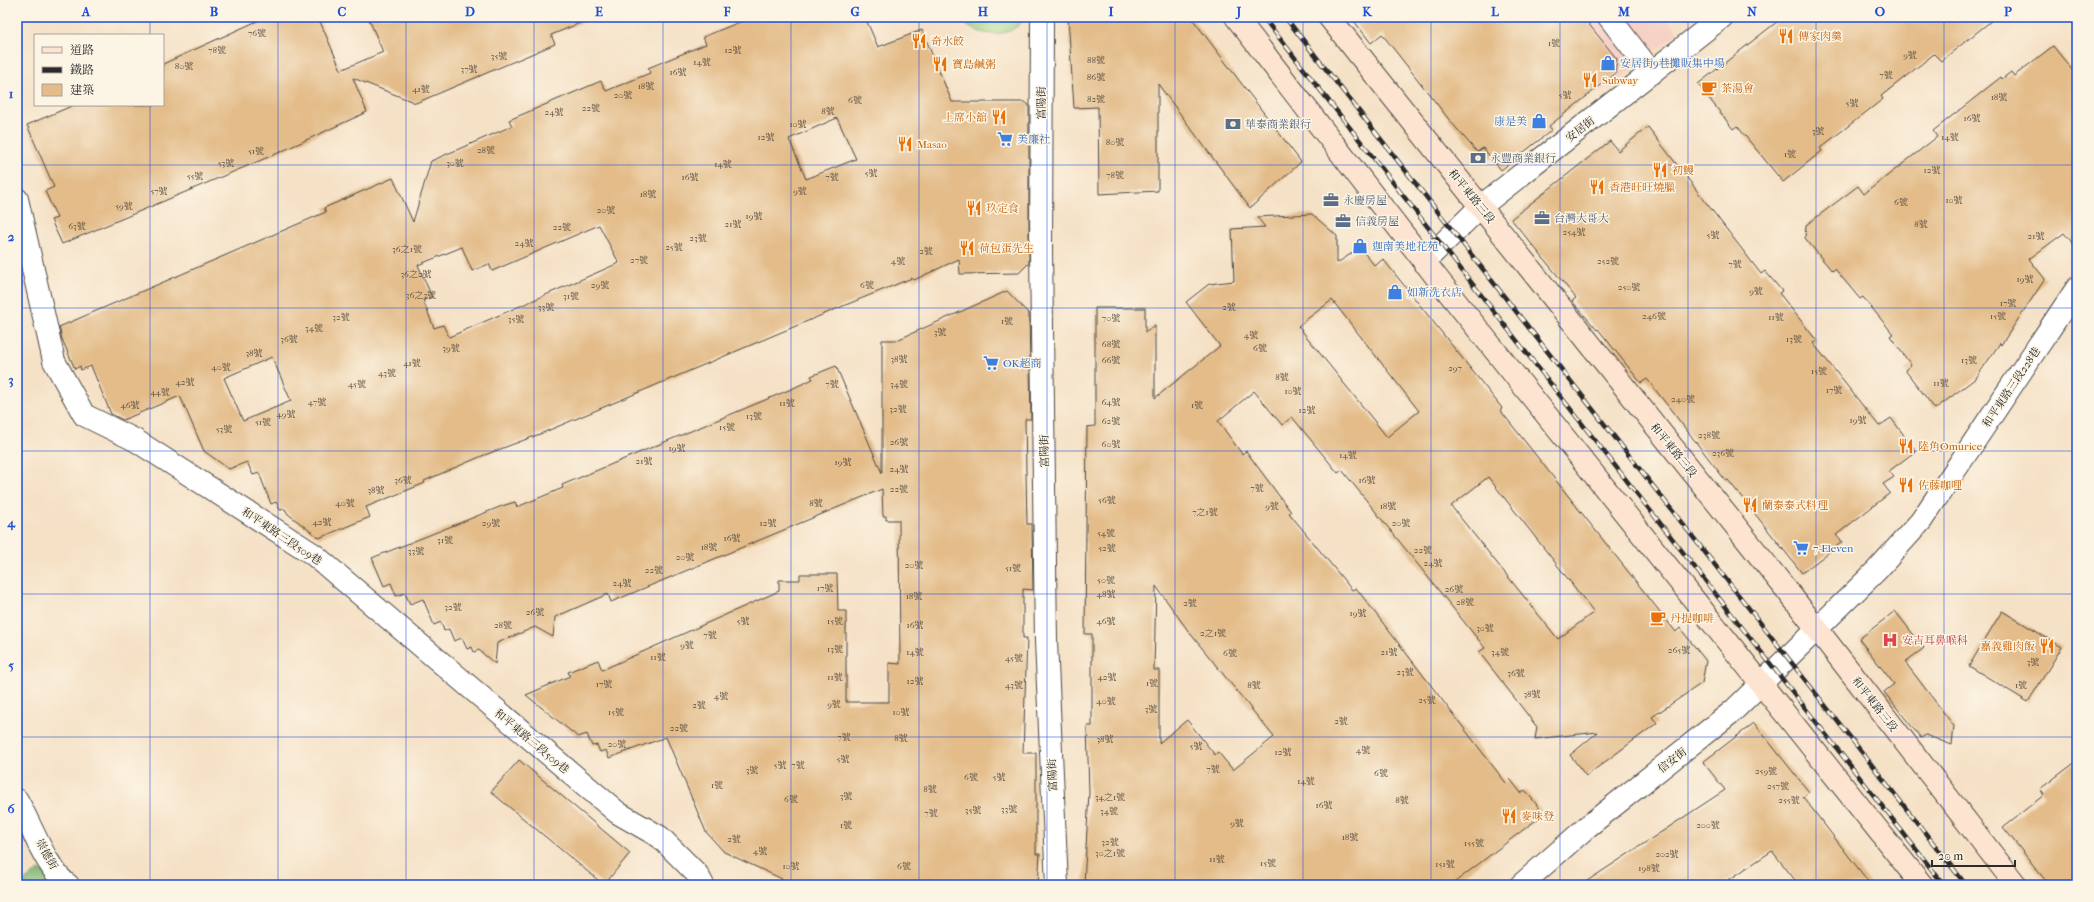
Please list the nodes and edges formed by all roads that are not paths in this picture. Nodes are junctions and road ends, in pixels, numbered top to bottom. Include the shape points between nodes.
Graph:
1 (1042, 17) edge
2 (1236, 17) edge
3 (1329, 17) edge
4 (1608, 17) edge
5 (1722, 17) edge
6 (1652, 73) junction
7 (17, 199) edge
8 (1480, 207) junction
9 (1424, 262) junction
10 (2077, 288) edge
11 (1817, 629) junction
12 (1760, 684) junction
13 (17, 800) edge
14 (68, 885) edge
15 (703, 885) edge
16 (1057, 885) edge
17 (1521, 885) edge
18 (1922, 885) edge
19 (2016, 885) edge

1 - 16 street, 富陽街 via 1041,242 1046,641
2 - 9 main road
3 - 8 main road, 和平東路三段
4 - 6 street
5 - 6 street, 安居街
6 - 8 street, 安居街
7 - 15 street, 和平東路三段509巷 via 54,361 84,415 135,440 313,554 618,813 660,836 697,874
8 - 9 street, 安居街
8 - 11 main road, 和平東路三段
9 - 12 main road
10 - 11 street, 和平東路三段228巷 via 1921,521 1877,570
11 - 12 street, 信安街
11 - 19 main road, 和平東路三段
12 - 17 street, 信安街 via 1733,711 1587,827
12 - 18 main road
13 - 14 street, 崇德街 via 46,856 61,880

